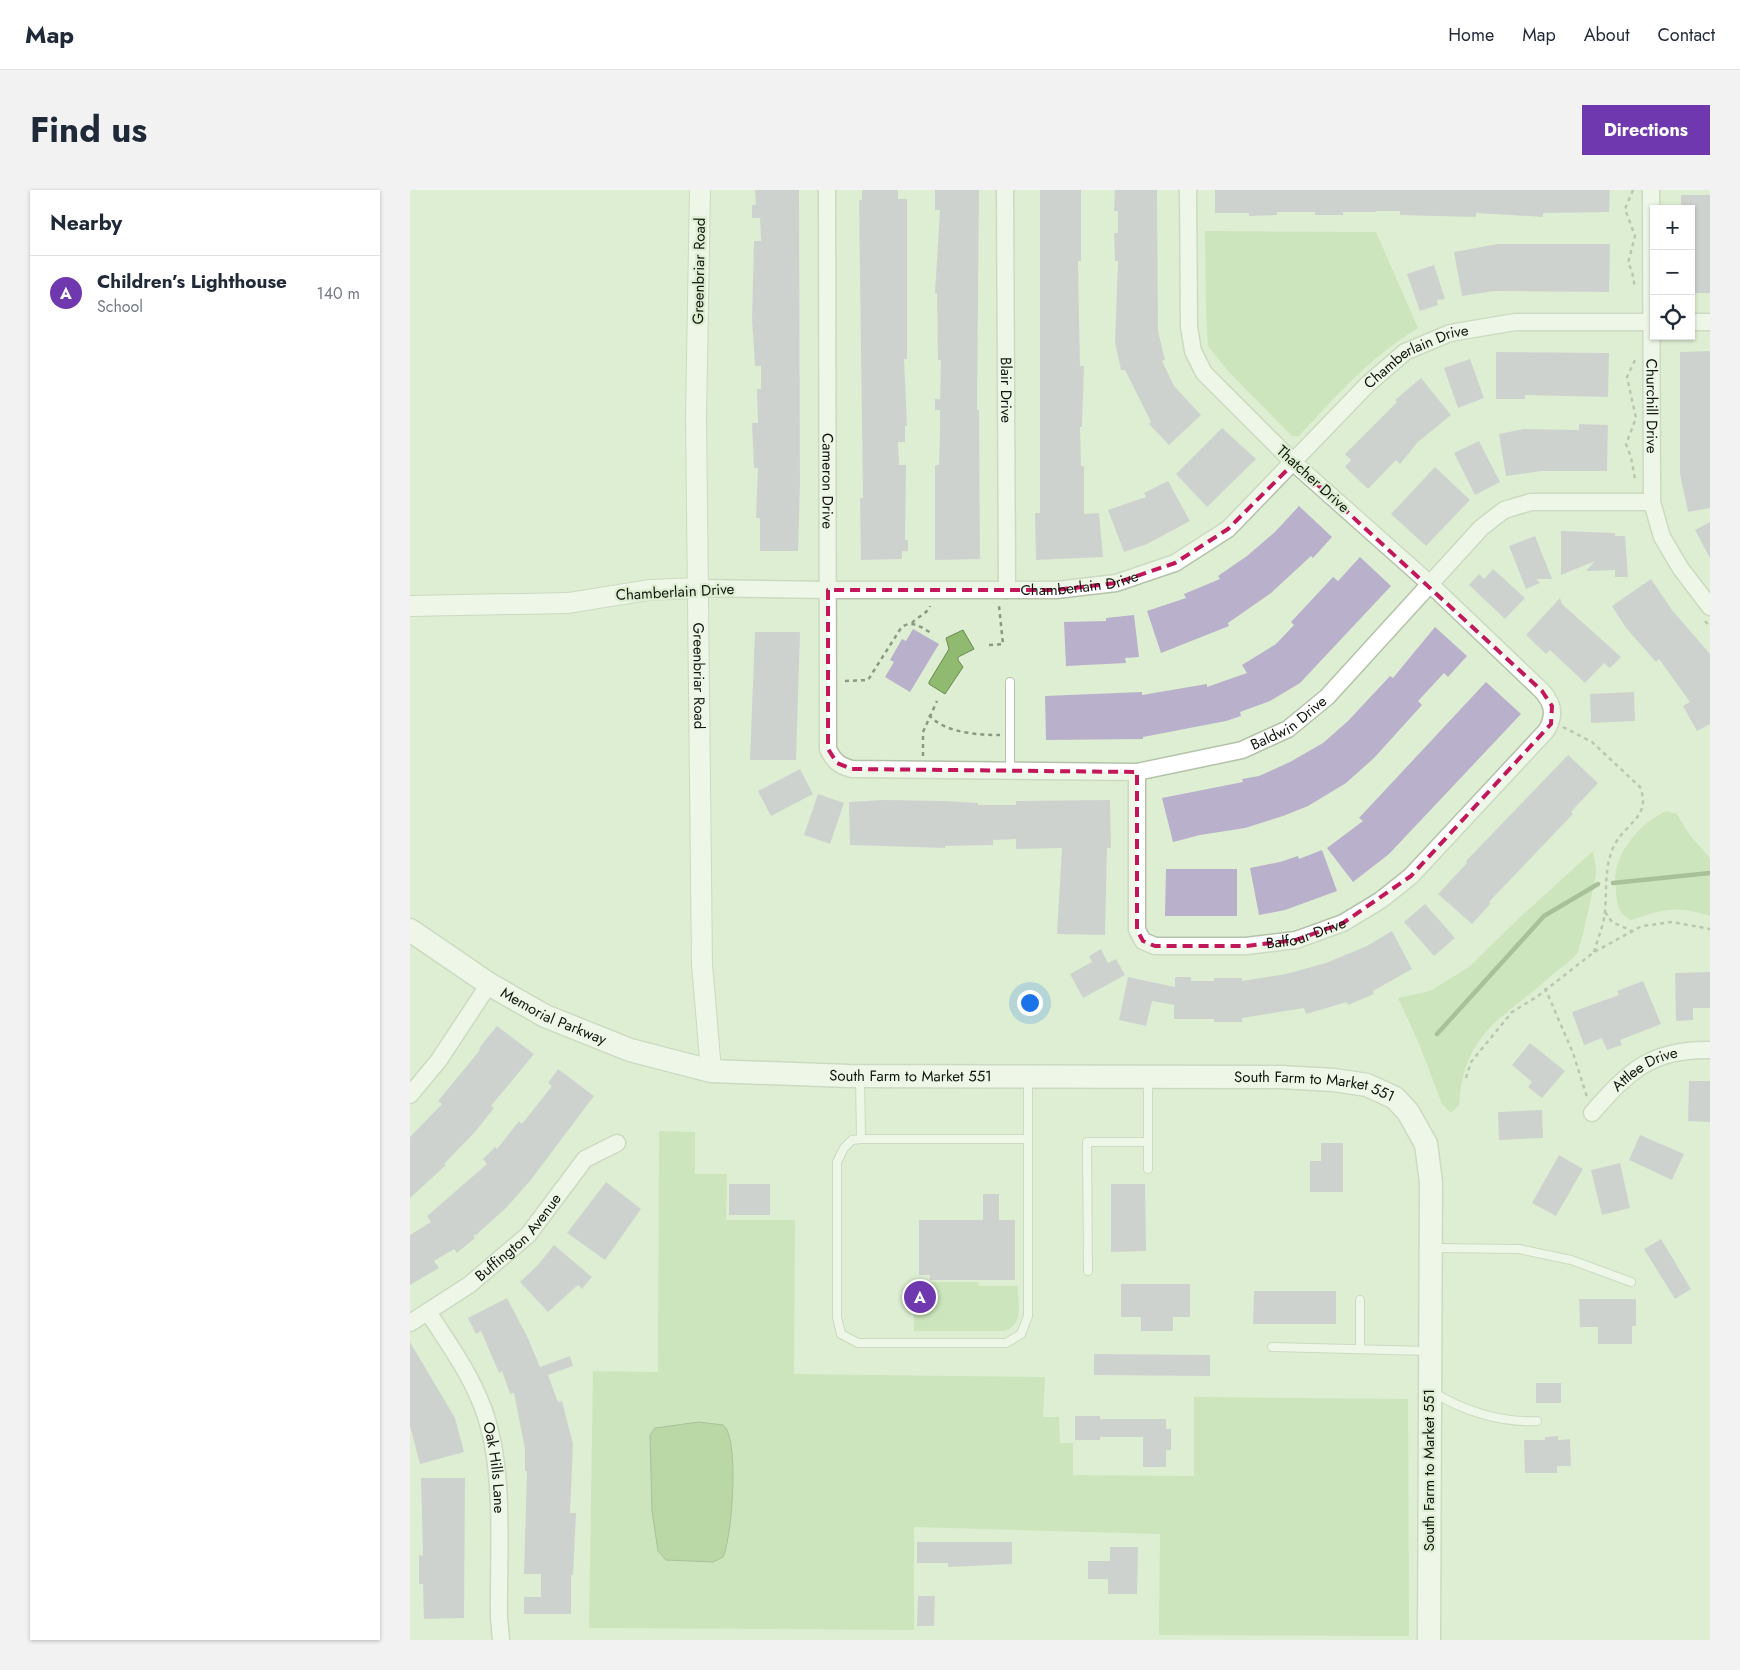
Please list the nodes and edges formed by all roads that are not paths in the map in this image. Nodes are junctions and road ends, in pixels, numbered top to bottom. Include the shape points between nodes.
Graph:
1 (700, 190) edge
2 (827, 190) edge
3 (1005, 190) edge
4 (1188, 190) edge
5 (1651, 190) edge
6 (1652, 295) edge
7 (1650, 322) edge
8 (1695, 322) edge
9 (1710, 322) edge
10 (1652, 340) edge
11 (1294, 463) junction
12 (1652, 502) junction
13 (1430, 584) junction
14 (698, 588) junction
15 (828, 590) junction
16 (1006, 590) junction
17 (412, 605) edge
18 (1710, 607) edge
19 (1010, 682) dead end
20 (1552, 719) joint
21 (844, 767) joint
22 (1010, 770) junction
23 (1137, 772) junction
24 (410, 930) edge
25 (489, 984) junction
26 (1710, 1050) edge
27 (711, 1071) junction
28 (860, 1076) junction
29 (1028, 1076) junction
30 (1148, 1077) junction
31 (410, 1095) edge
32 (1592, 1113) road end
33 (861, 1140) junction
34 (1028, 1140) junction
35 (1148, 1142) junction
36 (617, 1143) dead end
37 (1148, 1169) dead end
38 (1432, 1248) junction
39 (1088, 1271) dead end
40 (1631, 1282) dead end
41 (1360, 1300) dead end
42 (428, 1312) junction
43 (410, 1323) edge
44 (1272, 1347) dead end
45 (1360, 1349) junction
46 (1430, 1351) junction
47 (1429, 1390) junction
48 (1537, 1421) dead end
49 (501, 1640) edge
50 (1429, 1640) edge

1 - 14 street, Greenbriar Road via 696,417
2 - 15 street, Cameron Drive
3 - 16 street, Blair Drive
4 - 11 street, Thatcher Drive via 1188,295 1193,351 1204,372 1220,390
5 - 6 street, Churchill Drive
7 - 11 street, Chamberlain Drive via 1515,322 1450,333 1405,352 1368,384
8 - 9 street
10 - 12 street, Churchill Drive
11 - 13 street, Thatcher Drive
11 - 16 street, Chamberlain Drive via 1228,530 1175,563 1116,583 1056,590
12 - 13 street, Baldwin Drive via 1531,502 1504,510 1481,528
12 - 18 street, Churchill Drive via 1662,537
13 - 20 street, Thatcher Drive via 1548,698
13 - 23 street, Baldwin Drive via 1327,697 1288,730 1242,750
14 - 15 street, Chamberlain Drive
14 - 17 street, Chamberlain Drive via 649,590 568,603
14 - 27 street, Greenbriar Road via 702,964
15 - 16 street, Chamberlain Drive
15 - 21 street, Cameron Drive via 828,749 831,757
19 - 22 lane
20 - 23 street, Balfour Drive via 1411,876 1381,900 1343,923 1296,940 1246,946 1155,946 1139,936
21 - 22 street, Baldwin Drive
22 - 23 street, Baldwin Drive
24 - 25 main road, Memorial Parkway
25 - 27 main road, Memorial Parkway via 545,1016 630,1050
25 - 31 street via 439,1060
26 - 32 street, Attlee Drive via 1678,1052 1646,1062 1614,1088
27 - 28 main road, South Farm to Market 551
28 - 29 main road, South Farm to Market 551
28 - 33 lane
29 - 30 main road, South Farm to Market 551
29 - 34 lane
30 - 35 lane
30 - 38 main road, South Farm to Market 551 via 1334,1080 1366,1085 1395,1098 1408,1112 1426,1144 1432,1182
33 - 34 lane
33 - 34 lane via 852,1140 837,1162 837,1317 842,1334 858,1343 1006,1343 1021,1334 1028,1316
35 - 37 lane
35 - 39 lane via 1087,1142
36 - 42 street, Buffington Avenue via 585,1159 528,1235 469,1285
38 - 40 lane via 1519,1249 1571,1260
38 - 46 main road, South Farm to Market 551
41 - 45 lane
42 - 43 street, Buffington Avenue
42 - 49 street, Oak Hills Lane via 467,1372 484,1409 496,1457
44 - 45 lane
45 - 46 lane
46 - 47 main road, South Farm to Market 551
47 - 48 lane via 1455,1406 1520,1422
47 - 50 main road, South Farm to Market 551

